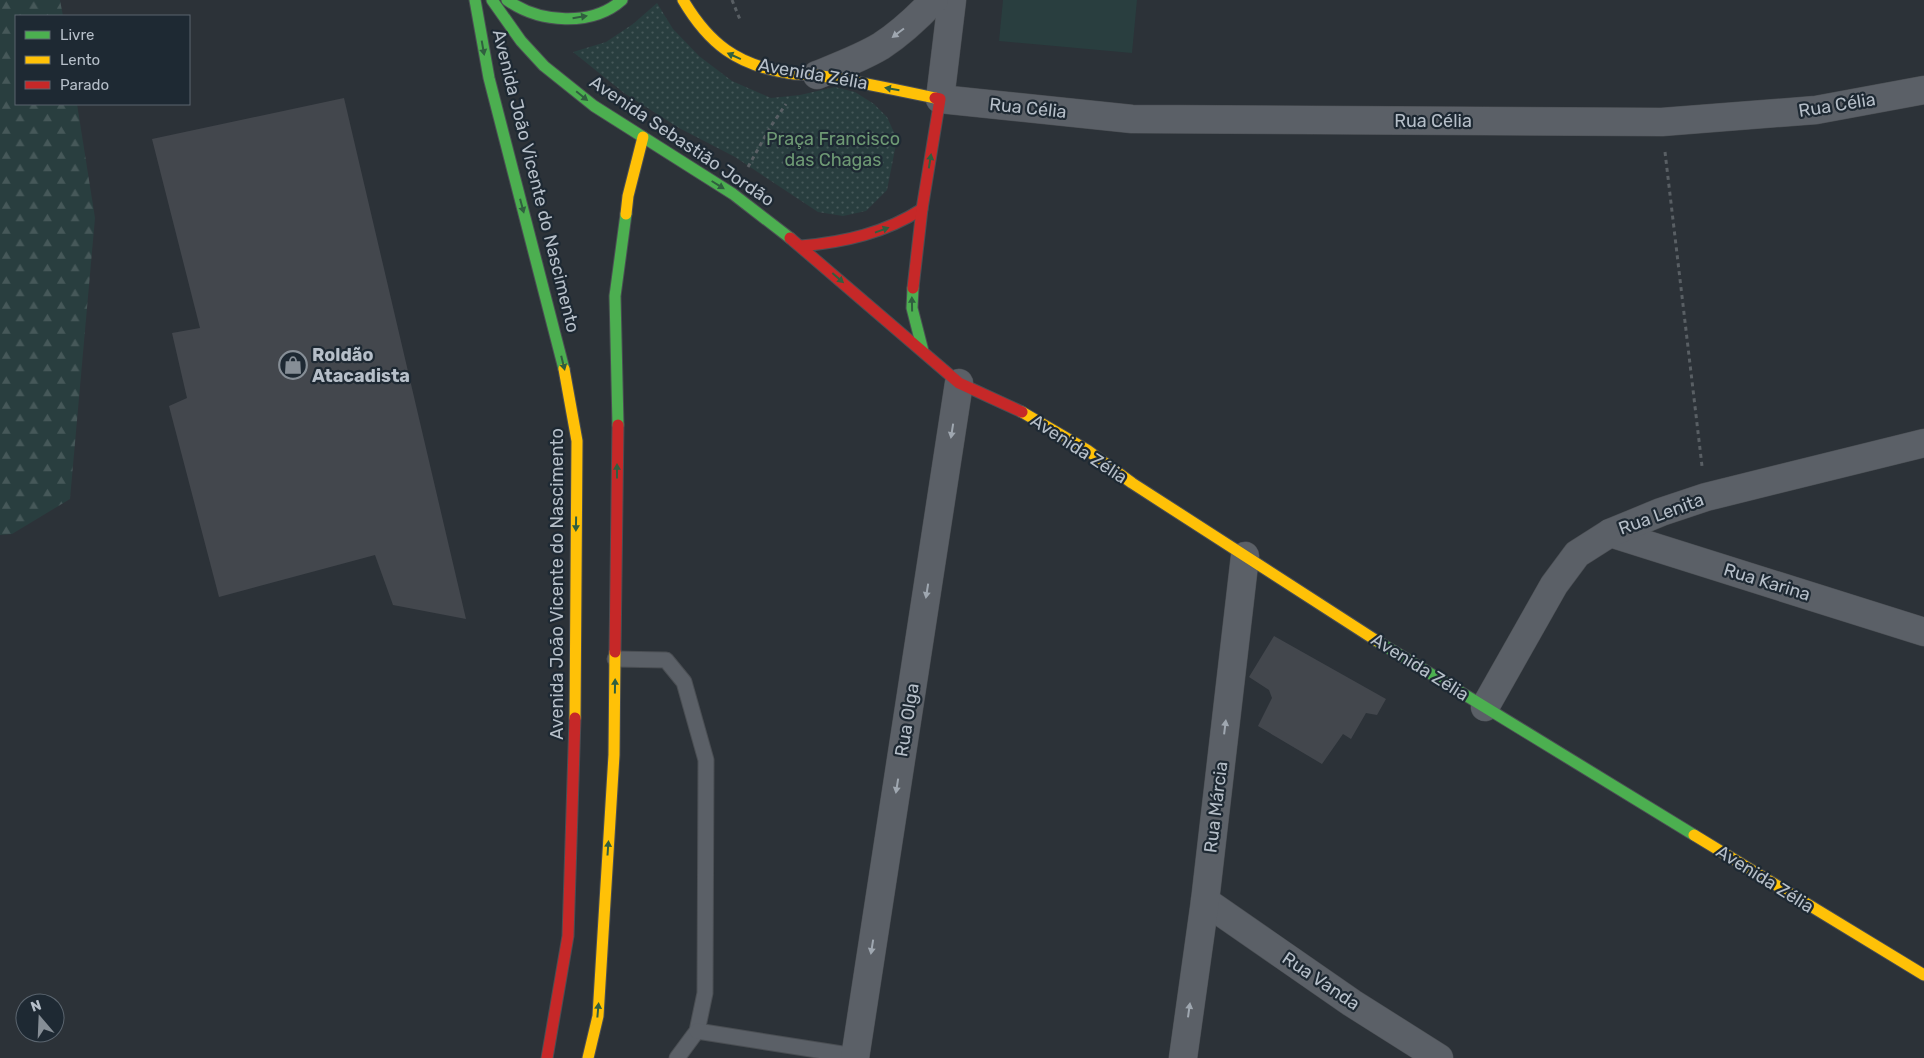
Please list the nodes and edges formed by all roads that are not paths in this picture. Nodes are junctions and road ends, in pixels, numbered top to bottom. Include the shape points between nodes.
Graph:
1 (475, 0) edge
2 (492, 0) edge
3 (507, 0) edge
4 (622, 0) edge
5 (683, 0) edge
6 (934, 0) edge
7 (952, 0) edge
8 (817, 75) junction
9 (1924, 90) edge
10 (940, 99) junction
11 (643, 137) junction
12 (922, 209) junction
13 (800, 246) junction
14 (922, 351) junction
15 (960, 383) junction
16 (1924, 443) edge
17 (1610, 533) junction
18 (1246, 556) junction
19 (1924, 632) edge
20 (615, 659) junction
21 (1485, 707) junction
22 (1205, 901) junction
23 (1924, 974) edge
24 (697, 1031) junction
25 (855, 1057) edge
26 (547, 1058) edge
27 (588, 1058) edge
28 (677, 1058) edge
29 (1183, 1058) edge
30 (1439, 1058) edge

1 -> 26 main road, Avenida João Vicente do Nascimento via 489,78 568,385 577,441 575,733 568,936
2 -> 11 main road, Avenida Sebastião Jordão via 521,41 544,66 594,106
3 -> 4 main road via 533,15 577,19 612,9
8 -> 5 main road, Avenida Zélia via 789,74 762,68 723,51 695,22
6 -> 8 street via 881,46
7 - 10 street
10 -> 8 main road, Avenida Zélia
9 - 10 street, Rua Célia via 1816,110 1662,122 1132,119
12 -> 10 main road
11 -> 13 main road, Avenida Sebastião Jordão via 733,194
20 -> 11 main road via 618,394 615,296 628,196
13 -> 12 main road via 859,238 906,220
14 -> 12 main road via 912,308
13 -> 14 main road, Avenida Zélia
14 - 15 main road, Avenida Zélia
15 - 18 main road, Avenida Zélia via 1030,416 1087,450
15 -> 25 street, Rua Olga
16 - 17 street, Rua Lenita via 1706,498
17 - 19 street, Rua Karina
17 - 21 street, Rua Lenita via 1577,554 1554,585
18 - 21 main road, Avenida Zélia
22 -> 18 street, Rua Márcia
20 - 24 lane via 666,660 684,682 706,760 705,993
27 -> 20 main road via 598,1016 614,756
21 - 23 main road, Avenida Zélia
29 -> 22 street, Rua Márcia
22 - 30 street, Rua Vanda via 1352,1003
24 - 25 lane
24 - 28 lane

